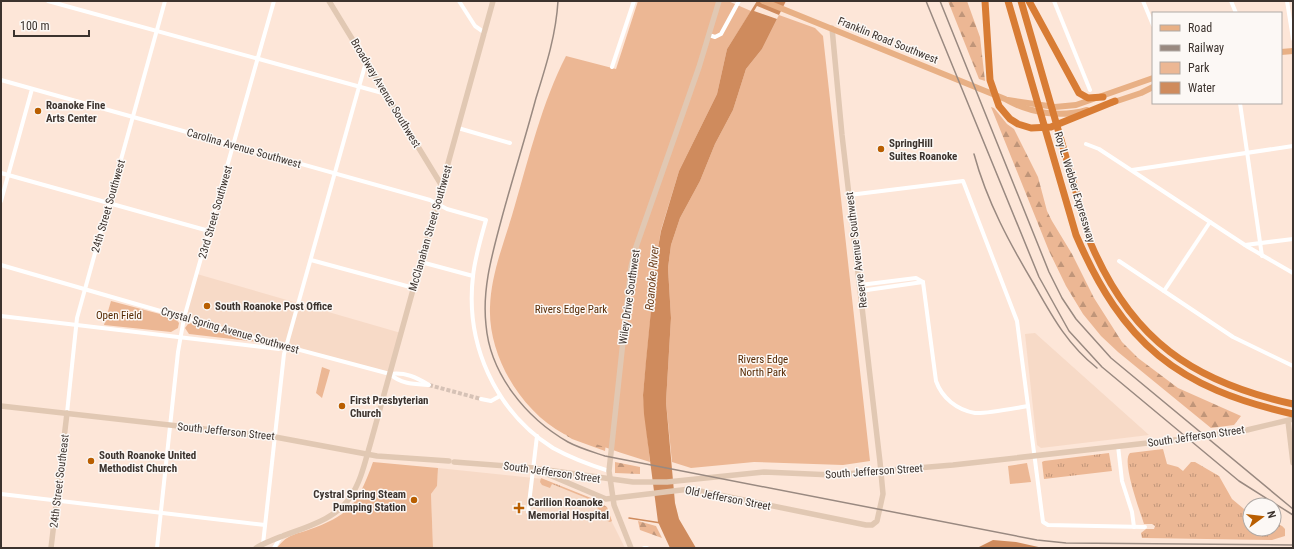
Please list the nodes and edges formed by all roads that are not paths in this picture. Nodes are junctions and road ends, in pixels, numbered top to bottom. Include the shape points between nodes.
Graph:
1 (48, 1) edge
2 (165, 1) edge
3 (274, 1) edge
4 (329, 1) edge
5 (459, 1) edge
6 (493, 1) edge
7 (634, 1) edge
8 (719, 1) edge
9 (739, 1) edge
10 (763, 1) edge
11 (985, 1) edge
12 (1008, 1) edge
13 (1021, 1) edge
14 (1029, 1) edge
15 (1054, 1) edge
16 (1143, 1) edge
17 (1231, 1) edge
18 (1287, 1) edge
19 (56, 2) edge
20 (1236, 12) edge
21 (1152, 23) edge
22 (832, 28) junction
23 (157, 31) junction
24 (485, 33) junction
25 (709, 35) junction
26 (1293, 39) edge
27 (1293, 51) edge
28 (1282, 52) edge
29 (257, 59) junction
30 (366, 61) junction
31 (612, 67) dead end
32 (1152, 78) edge
33 (1, 80) edge
34 (359, 87) junction
35 (1152, 87) edge
36 (32, 89) junction
37 (1090, 90) dead end
38 (386, 94) junction
39 (1103, 97) junction
40 (1005, 99) junction
41 (1115, 101) junction
42 (1240, 104) edge
43 (133, 117) junction
44 (458, 128) junction
45 (510, 143) dead end
46 (1086, 144) dead end
47 (234, 145) junction
48 (1293, 146) edge
49 (1247, 153) junction
50 (1132, 170) junction
51 (1, 173) edge
52 (334, 173) junction
53 (8, 175) junction
54 (442, 186) junction
55 (849, 195) junction
56 (1, 201) edge
57 (109, 203) junction
58 (437, 203) junction
59 (1210, 222) junction
60 (209, 231) junction
61 (1293, 239) edge
62 (1261, 244) junction
63 (1245, 245) junction
64 (1262, 256) junction
65 (311, 260) junction
66 (1119, 261) dead end
67 (421, 262) junction
68 (1, 264) edge
69 (1293, 273) edge
70 (473, 276) junction
71 (414, 288) junction
72 (860, 288) junction
73 (85, 289) junction
74 (1164, 291) junction
75 (1, 316) edge
76 (184, 318) junction
77 (76, 326) junction
78 (181, 336) junction
79 (287, 346) junction
80 (1293, 366) edge
81 (390, 374) junction
82 (500, 396) junction
83 (481, 399) tunnel mouth
84 (1293, 404) edge
85 (1, 406) edge
86 (1028, 406) junction
87 (67, 413) junction
88 (1293, 414) edge
89 (1290, 420) edge
90 (171, 425) junction
91 (275, 436) junction
92 (537, 436) junction
93 (1118, 446) junction
94 (367, 454) junction
95 (1034, 455) junction
96 (1293, 463) edge
97 (533, 468) junction
98 (609, 470) junction
99 (881, 472) junction
100 (1, 494) edge
101 (612, 498) junction
102 (57, 500) junction
103 (528, 512) dead end
104 (160, 513) junction
105 (265, 525) junction
106 (1134, 527) junction
107 (1146, 527) dead end
108 (282, 535) junction
109 (263, 544) junction
110 (51, 548) edge
111 (157, 548) edge
112 (256, 548) edge
113 (274, 548) edge
114 (631, 548) edge

1 - 19 street
2 - 23 street, 24th Street Southwest
3 - 29 street, 23rd Street Southwest
4 - 30 street, Broadway Avenue Southwest
5 - 24 street via 475,26
6 - 24 street, McClanahan Street Southwest
7 - 31 street
8 - 25 street, Wiley Drive Southwest
9 - 25 street via 721,34 715,37
10 - 22 main road, Franklin Road Southwest
11 - 41 highway via 990,80 999,106 1010,119 1031,128 1051,127
12 - 88 highway, Roy L. Webber Expressway via 1076,235 1099,285 1120,316 1150,348 1182,373 1212,389
13 - 84 highway, Roy L. Webber Expressway via 1091,244 1107,279 1136,320 1162,346 1198,371 1237,389
14 - 39 highway via 1079,93 1088,98
15 - 37 street
16 - 21 street
17 - 20 street
18 - 26 street
19 - 23 street
22 - 40 main road, Franklin Road Southwest
22 - 55 street, Reserve Avenue Southwest
23 - 29 street
23 - 43 street, 24th Street Southwest
24 - 44 street, McClanahan Street Southwest
25 - 98 street, Wiley Drive Southwest via 632,261
27 - 28 main road
29 - 34 street
29 - 47 street, 23rd Street Southwest
30 - 34 street
30 - 38 street, Broadway Avenue Southwest
32 - 39 main road, Franklin Road Southwest
33 - 36 street, Carolina Avenue Southwest
34 - 38 street
34 - 52 street
35 - 41 main road, Franklin Road Southwest
36 - 43 street, Carolina Avenue Southwest
36 - 53 street
38 - 54 street, Broadway Avenue Southwest
39 - 40 main road, Franklin Road Southwest via 1076,105 1055,107
40 - 41 main road, Franklin Road Southwest via 1031,111 1056,114 1084,111
42 - 49 street
43 - 47 street, Carolina Avenue Southwest
43 - 57 street, 24th Street Southwest
44 - 45 street
44 - 54 street, McClanahan Street Southwest
46 - 50 street via 1099,149
47 - 52 street, Carolina Avenue Southwest
47 - 60 street, 23rd Street Southwest
48 - 49 street
49 - 50 street
49 - 62 street
50 - 59 street
51 - 53 street
52 - 58 street, Carolina Avenue Southwest
52 - 65 street
53 - 56 street
53 - 57 street
54 - 58 street, McClanahan Street Southwest
55 - 72 street, Reserve Avenue Southwest
55 - 86 street via 963,181 1017,321
57 - 60 street
57 - 73 street, 24th Street Southwest
58 - 67 street, McClanahan Street Southwest
58 - 70 street, Carolina Avenue Southwest via 447,209 486,220
59 - 63 street
59 - 74 street
60 - 76 street, 23rd Street Southwest
61 - 62 street
62 - 63 street
62 - 64 street
63 - 64 street
64 - 69 street
65 - 71 street
65 - 79 street
66 - 74 street
67 - 70 street
67 - 71 street, McClanahan Street Southwest
68 - 73 street, Crystal Spring Avenue Southwest
70 - 82 street via 473,317 477,342 482,360
71 - 81 street, McClanahan Street Southwest
72 - 86 street via 923,282 936,381 943,395 957,406 976,413
72 - 99 street, Reserve Avenue Southwest
73 - 76 street, Crystal Spring Avenue Southwest
73 - 77 street, 24th Street Southwest
74 - 80 street via 1233,337
75 - 77 street
76 - 78 street, 23rd Street Southwest
76 - 79 street, Crystal Spring Avenue Southwest
77 - 78 street
77 - 87 street, 24th Street Southwest
78 - 79 street via 279,349
78 - 90 street, 23rd Street Southwest
79 - 81 street, Crystal Spring Avenue Southwest
79 - 91 street
81 - 81 street via 398,381 413,385 429,385 400,373
81 - 94 street, McClanahan Street Southwest
82 - 83 street via 491,401
82 - 92 street via 517,418
85 - 87 street, South Jefferson Street
86 - 95 street
87 - 90 street, South Jefferson Street
87 - 102 street, 24th Street Southeast
89 - 93 street, South Jefferson Street via 1246,430
89 - 96 street
90 - 91 street, South Jefferson Street
90 - 104 street, 23rd Street Southwest
91 - 94 street, South Jefferson Street
91 - 105 street
92 - 97 street
92 - 98 street via 567,455
93 - 95 street, South Jefferson Street
93 - 106 street via 1122,481
94 - 97 street, South Jefferson Street
94 - 108 street, McClanahan Street Southwest via 357,485 341,508 324,519
95 - 99 street, South Jefferson Street
95 - 106 street via 1042,519 1045,524
97 - 99 street, South Jefferson Street via 649,483 749,473 833,475
97 - 101 street, Old Jefferson Street via 600,498
97 - 103 street
98 - 101 street, Wiley Drive Southwest
99 - 101 street, Old Jefferson Street via 882,499 879,516 872,524 683,488
100 - 102 street
101 - 114 street, Wiley Drive Southwest
102 - 104 street
102 - 110 street, 24th Street Southeast
104 - 105 street
104 - 111 street, 23rd Street Southwest
105 - 109 street
106 - 107 street
108 - 109 street, McClanahan Street Southwest
108 - 113 street
109 - 112 street, McClanahan Street Southwest

